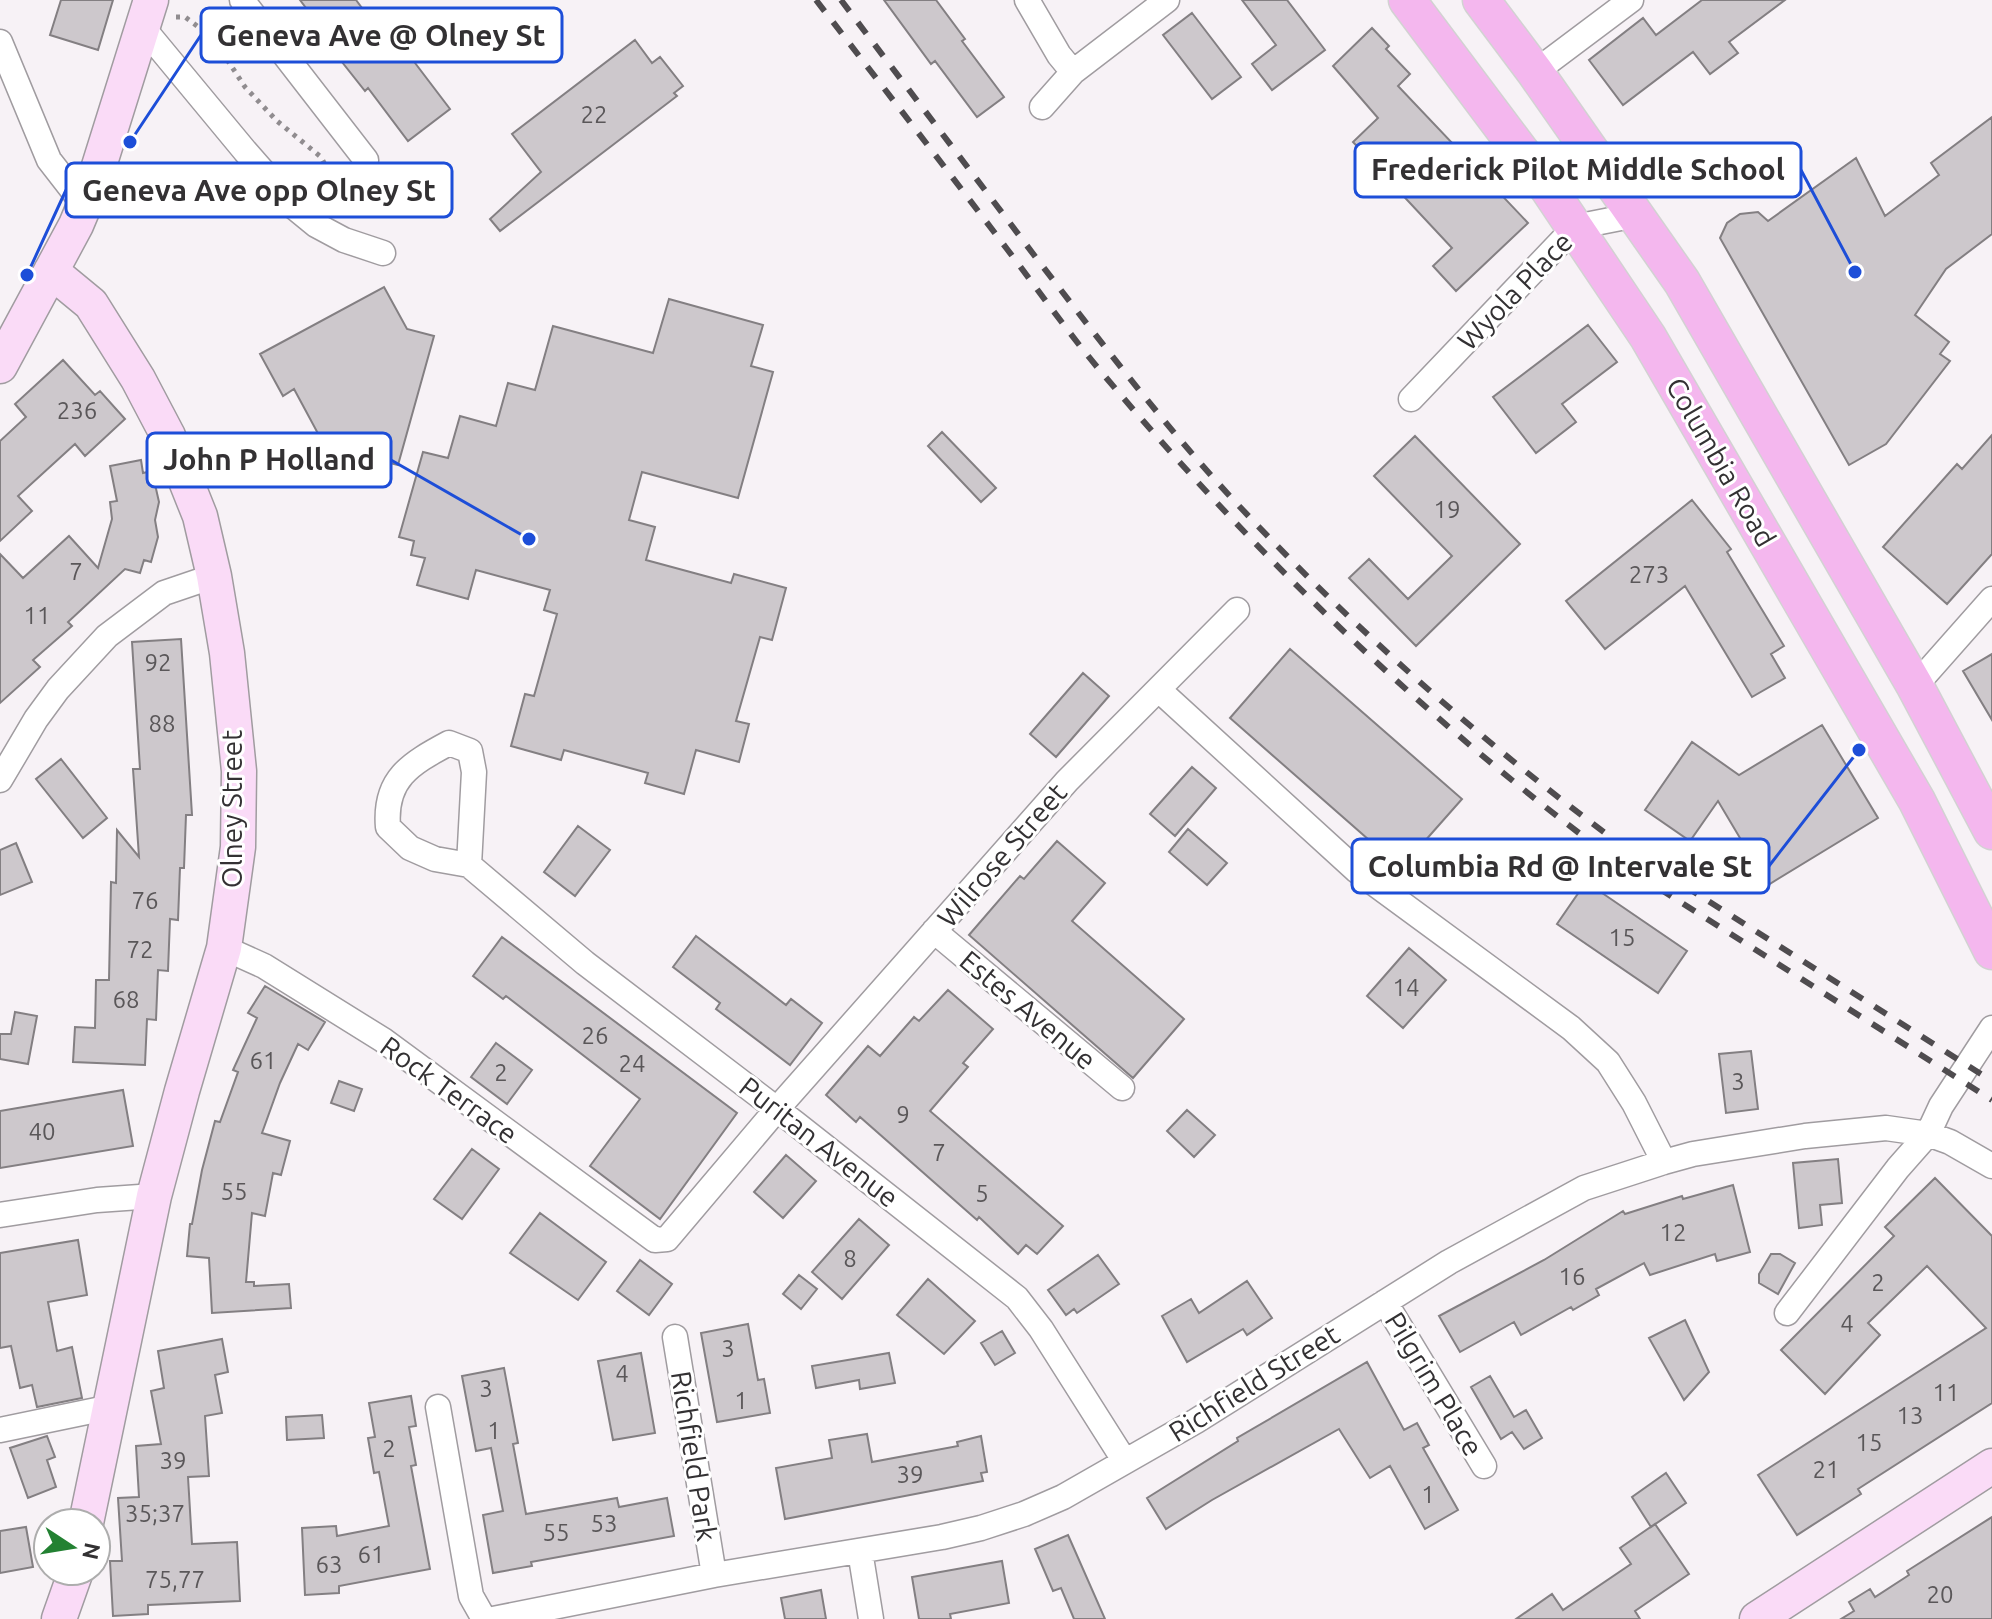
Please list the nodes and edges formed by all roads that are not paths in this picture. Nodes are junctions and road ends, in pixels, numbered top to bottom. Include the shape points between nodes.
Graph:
1 (242, 0) edge
2 (1027, 0) edge
3 (1167, 0) edge
4 (1407, 0) edge
5 (1481, 0) edge
6 (1631, 0) edge
7 (157, 15) edge
8 (0, 42) edge
9 (1073, 72) junction
10 (1535, 72) junction
11 (1042, 107) dead end
12 (366, 160) dead end
13 (84, 205) junction
14 (1636, 215) junction
15 (1575, 227) junction
16 (383, 253) dead end
17 (51, 271) junction
18 (0, 366) edge
19 (1411, 399) dead end
20 (214, 576) junction
21 (1992, 599) edge
22 (1237, 610) dead end
23 (1915, 686) junction
24 (1159, 690) junction
25 (0, 780) edge
26 (1992, 831) edge
27 (469, 865) junction
28 (934, 931) junction
29 (224, 948) junction
30 (1992, 951) edge
31 (1992, 1028) edge
32 (1122, 1088) dead end
33 (777, 1109) junction
34 (1928, 1134) junction
35 (1664, 1162) junction
36 (1992, 1166) edge
37 (154, 1196) junction
38 (0, 1215) edge
39 (667, 1239) joint
40 (1385, 1302) junction
41 (1787, 1313) dead end
42 (675, 1337) dead end
43 (111, 1407) junction
44 (438, 1407) dead end
45 (0, 1430) edge
46 (1124, 1460) junction
47 (1484, 1466) dead end
48 (1992, 1466) edge
49 (89, 1507) edge
50 (860, 1551) junction
51 (714, 1575) junction
52 (70, 1587) edge
53 (59, 1619) edge
54 (484, 1619) edge
55 (493, 1619) edge
56 (871, 1619) edge
57 (1757, 1619) edge

1 - 12 street
2 - 9 street
3 - 9 street
4 - 15 main road, Columbia Road
5 - 10 main road, Columbia Road
6 - 10 street
7 - 13 street
7 - 16 street via 254,162 294,207 344,240
8 - 13 street via 49,160
9 - 11 street
10 - 14 main road, Columbia Road
13 - 17 street
14 - 15 street, Wyola Place
14 - 23 main road, Columbia Road via 1682,282
15 - 19 street, Wyola Place
15 - 30 main road, Columbia Road via 1724,463 1917,801
17 - 18 street
17 - 20 street, Olney Street via 91,304 138,379 200,516
20 - 25 street via 164,593 107,636 36,719
20 - 29 street, Olney Street via 239,771 238,847
21 - 23 street
22 - 24 street, Wilrose Street
23 - 26 main road, Columbia Road
24 - 28 street, Wilrose Street via 1067,781
24 - 35 street via 1356,870 1571,1028 1608,1062
27 - 27 street, Puritan Avenue via 474,772 470,751 449,743 409,768 394,785 386,805 388,827 410,848
27 - 33 street, Puritan Avenue via 585,963
28 - 32 street, Estes Avenue
28 - 33 street, Wilrose Street
29 - 37 street, Olney Street
29 - 39 street, Rock Terrace via 264,966 383,1040 655,1240
31 - 34 street
33 - 39 street, Wilrose Street
33 - 46 street, Puritan Avenue via 1017,1298
34 - 35 street, Richfield Street via 1886,1128 1805,1136
34 - 36 street, Richfield Street
34 - 41 street
35 - 40 street, Richfield Street via 1584,1188
37 - 38 street
37 - 43 street, Olney Street
40 - 46 street, Richfield Street
40 - 47 street, Pilgrim Place
42 - 51 street, Richfield Park
43 - 45 street
43 - 49 street, Olney Street
44 - 54 street via 471,1596
46 - 50 street, Richfield Street via 1024,1514 942,1537
48 - 57 street
50 - 51 street, Richfield Street
50 - 56 street
51 - 55 street, Richfield Street
52 - 53 street

